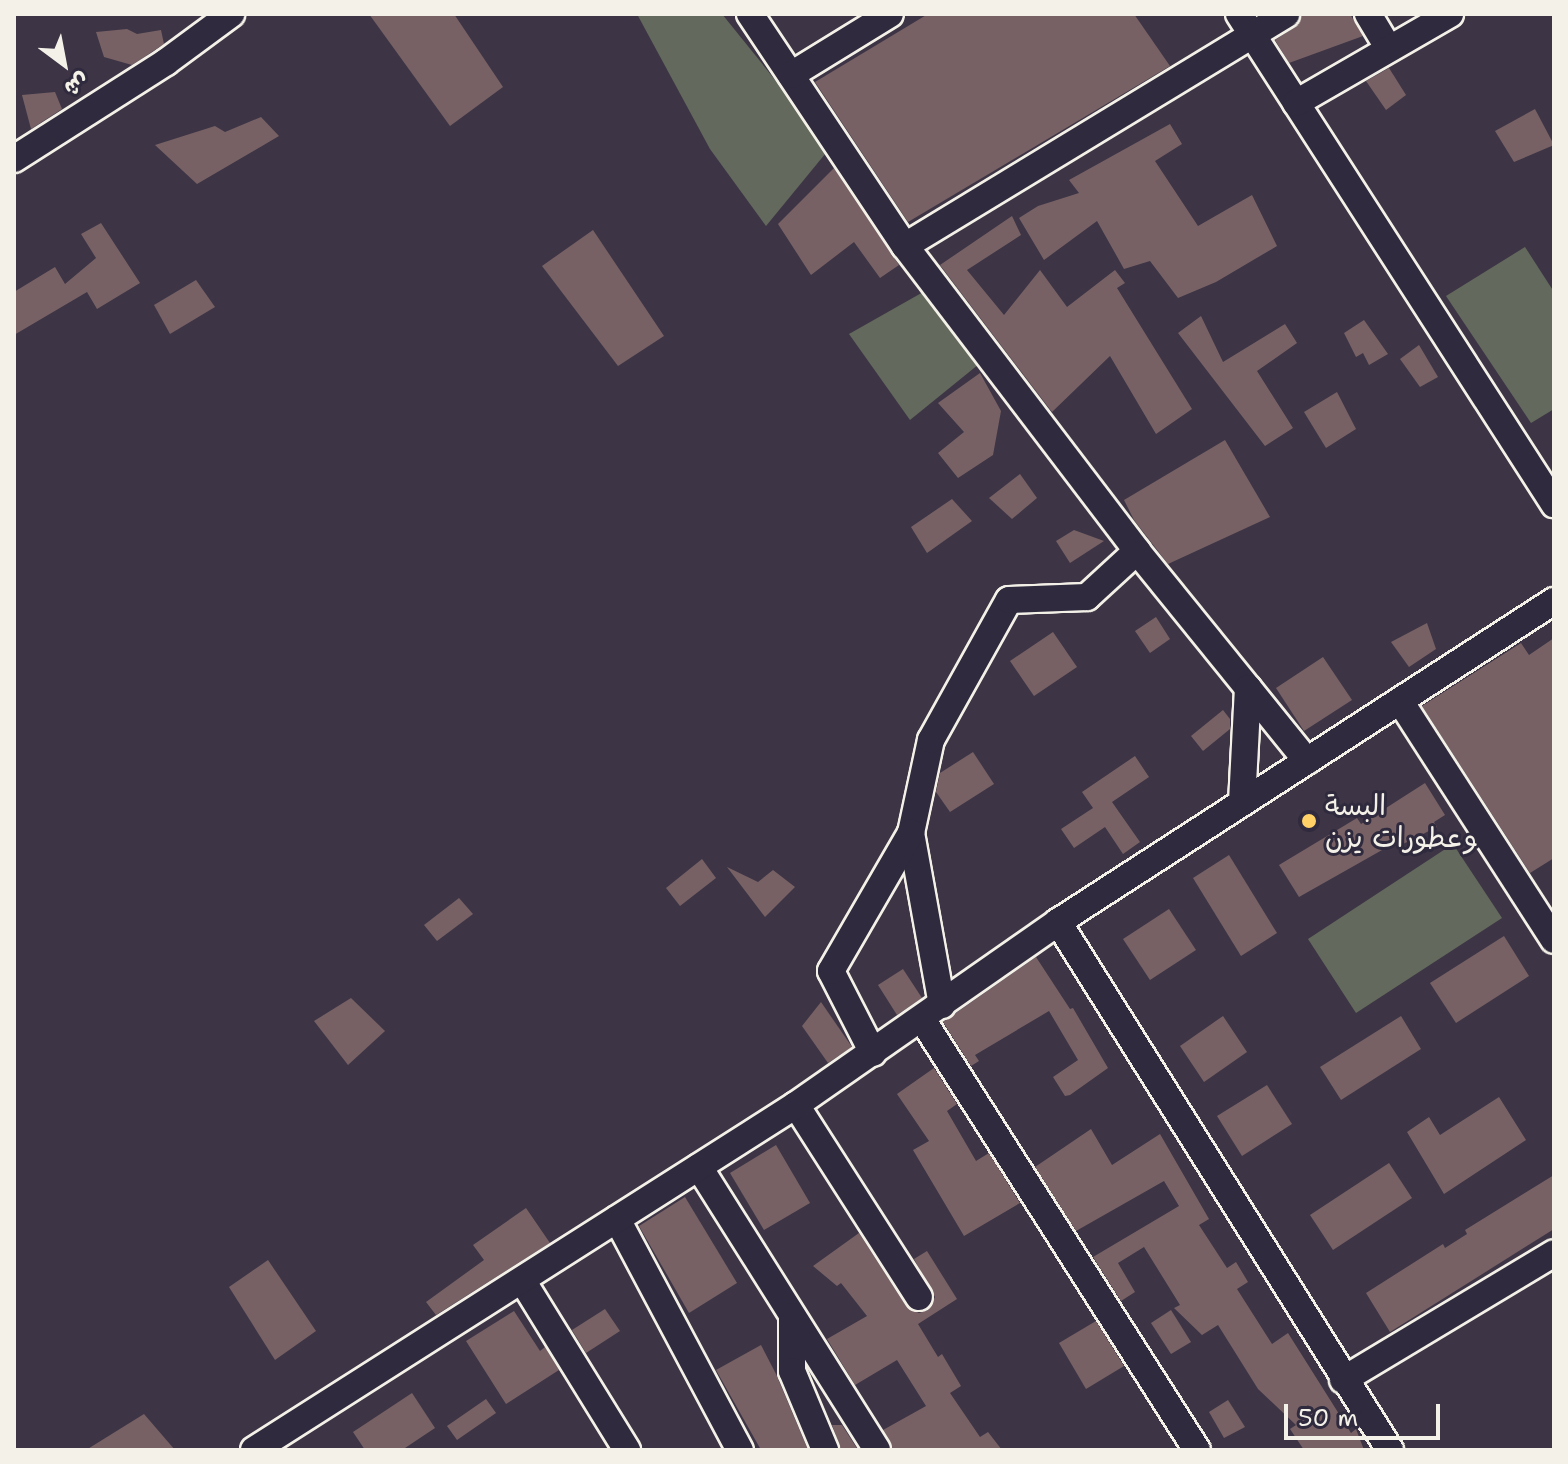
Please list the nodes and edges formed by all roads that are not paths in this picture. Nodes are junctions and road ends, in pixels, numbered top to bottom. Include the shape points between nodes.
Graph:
1 (231, 14) edge
2 (750, 14) edge
3 (890, 14) edge
4 (1286, 14) edge
5 (1368, 14) edge
6 (1450, 14) edge
7 (1245, 24) edge
8 (1388, 47) junction
9 (791, 75) junction
10 (1296, 103) junction
11 (14, 159) edge
12 (905, 246) junction
13 (1554, 504) edge
14 (1137, 551) junction
15 (1554, 601) edge
16 (1248, 688) junction
17 (1400, 701) junction
18 (1307, 761) junction
19 (1242, 803) junction
20 (911, 833) junction
21 (1058, 922) junction
22 (1554, 940) edge
23 (932, 1012) junction
24 (873, 1053) junction
25 (796, 1105) junction
26 (699, 1167) junction
27 (617, 1219) junction
28 (1554, 1253) edge
29 (522, 1280) junction
30 (919, 1297) dead end
31 (792, 1315) junction
32 (1343, 1380) junction
33 (254, 1450) edge
34 (627, 1450) edge
35 (740, 1450) edge
36 (825, 1450) edge
37 (877, 1450) edge
38 (1197, 1450) edge
39 (1390, 1450) edge

1 - 11 street
2 - 9 street
3 - 9 street
4 - 7 street
5 - 8 street
6 - 8 street
7 - 10 street
7 - 12 street
8 - 10 street
9 - 12 street
10 - 13 street
12 - 14 street
14 - 16 street
14 - 20 street via 1087,597 1009,600 931,740
15 - 17 street
16 - 18 street
16 - 19 street
17 - 18 street
17 - 22 street
18 - 19 street
19 - 21 street
20 - 23 street
20 - 24 street via 831,971
21 - 23 street
21 - 32 street
23 - 24 street
23 - 38 street
24 - 25 street
25 - 26 street
25 - 30 street
26 - 27 street
26 - 31 street
27 - 29 street
27 - 35 street
28 - 32 street
29 - 33 street
29 - 34 street
31 - 36 street via 792,1371
31 - 37 street
32 - 39 street

